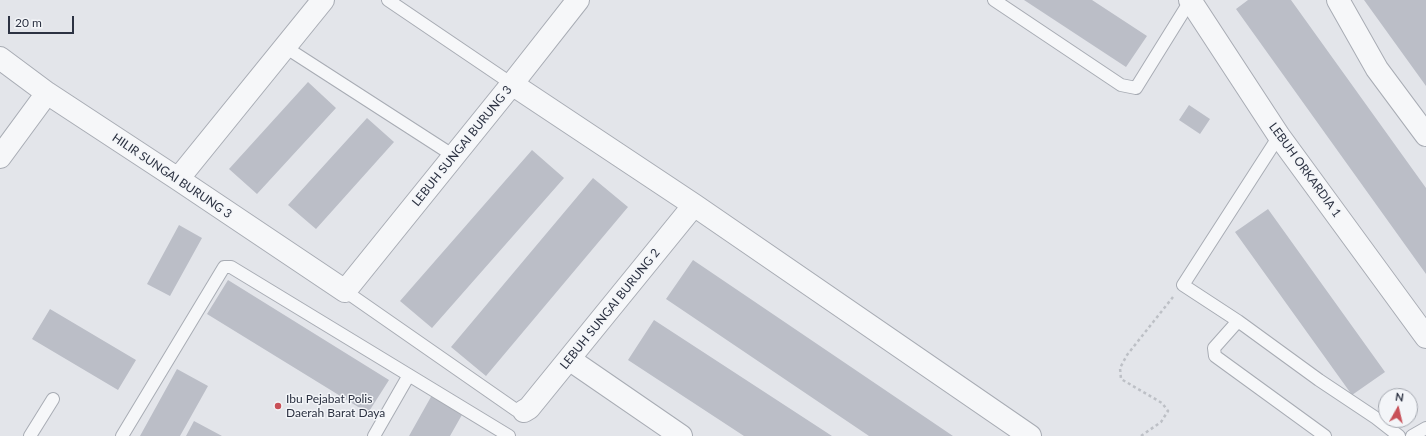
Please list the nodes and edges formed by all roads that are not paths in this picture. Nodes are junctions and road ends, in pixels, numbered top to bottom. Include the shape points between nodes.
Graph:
1 (323, 0) edge
2 (388, 0) edge
3 (578, 0) edge
4 (994, 0) edge
5 (1190, 0) edge
6 (1338, 0) edge
7 (285, 47) junction
8 (0, 58) edge
9 (512, 84) junction
10 (47, 93) junction
11 (1426, 135) edge
12 (1279, 136) junction
13 (454, 156) junction
14 (0, 157) edge
15 (178, 179) junction
16 (694, 205) junction
17 (345, 291) junction
18 (1238, 321) junction
19 (1426, 337) edge
20 (569, 359) junction
21 (409, 376) junction
22 (53, 399) dead end
23 (524, 411) joint
24 (1426, 428) edge
25 (30, 436) edge
26 (122, 436) edge
27 (374, 436) edge
28 (509, 436) edge
29 (681, 436) edge
30 (1030, 436) edge
31 (1326, 436) edge
32 (1399, 436) edge
33 (1412, 436) edge

1 - 7 street
2 - 9 lane
3 - 9 street, LEBUH SUNGAI BURUNG 3
4 - 5 lane via 1121,85 1136,88
5 - 12 street, LEBUH ORKARDIA 1
6 - 11 street via 1377,69
7 - 13 lane
7 - 15 street
8 - 10 street, HILIR SUNGAI BURUNG 3
9 - 13 street, LEBUH SUNGAI BURUNG 3
9 - 16 street
10 - 14 street
10 - 15 street, HILIR SUNGAI BURUNG 3
12 - 18 lane via 1183,285
12 - 19 street, LEBUH ORKARDIA 1
13 - 17 street, LEBUH SUNGAI BURUNG 3
15 - 17 street, HILIR SUNGAI BURUNG 3
16 - 20 street, LEBUH SUNGAI BURUNG 2
16 - 30 street
17 - 23 lane via 516,410
18 - 31 lane via 1214,348 1215,356
18 - 32 lane
20 - 23 street, LEBUH SUNGAI BURUNG 2
20 - 29 street
21 - 26 lane via 231,267 224,267
21 - 27 lane
21 - 28 lane
22 - 25 lane
24 - 33 lane

